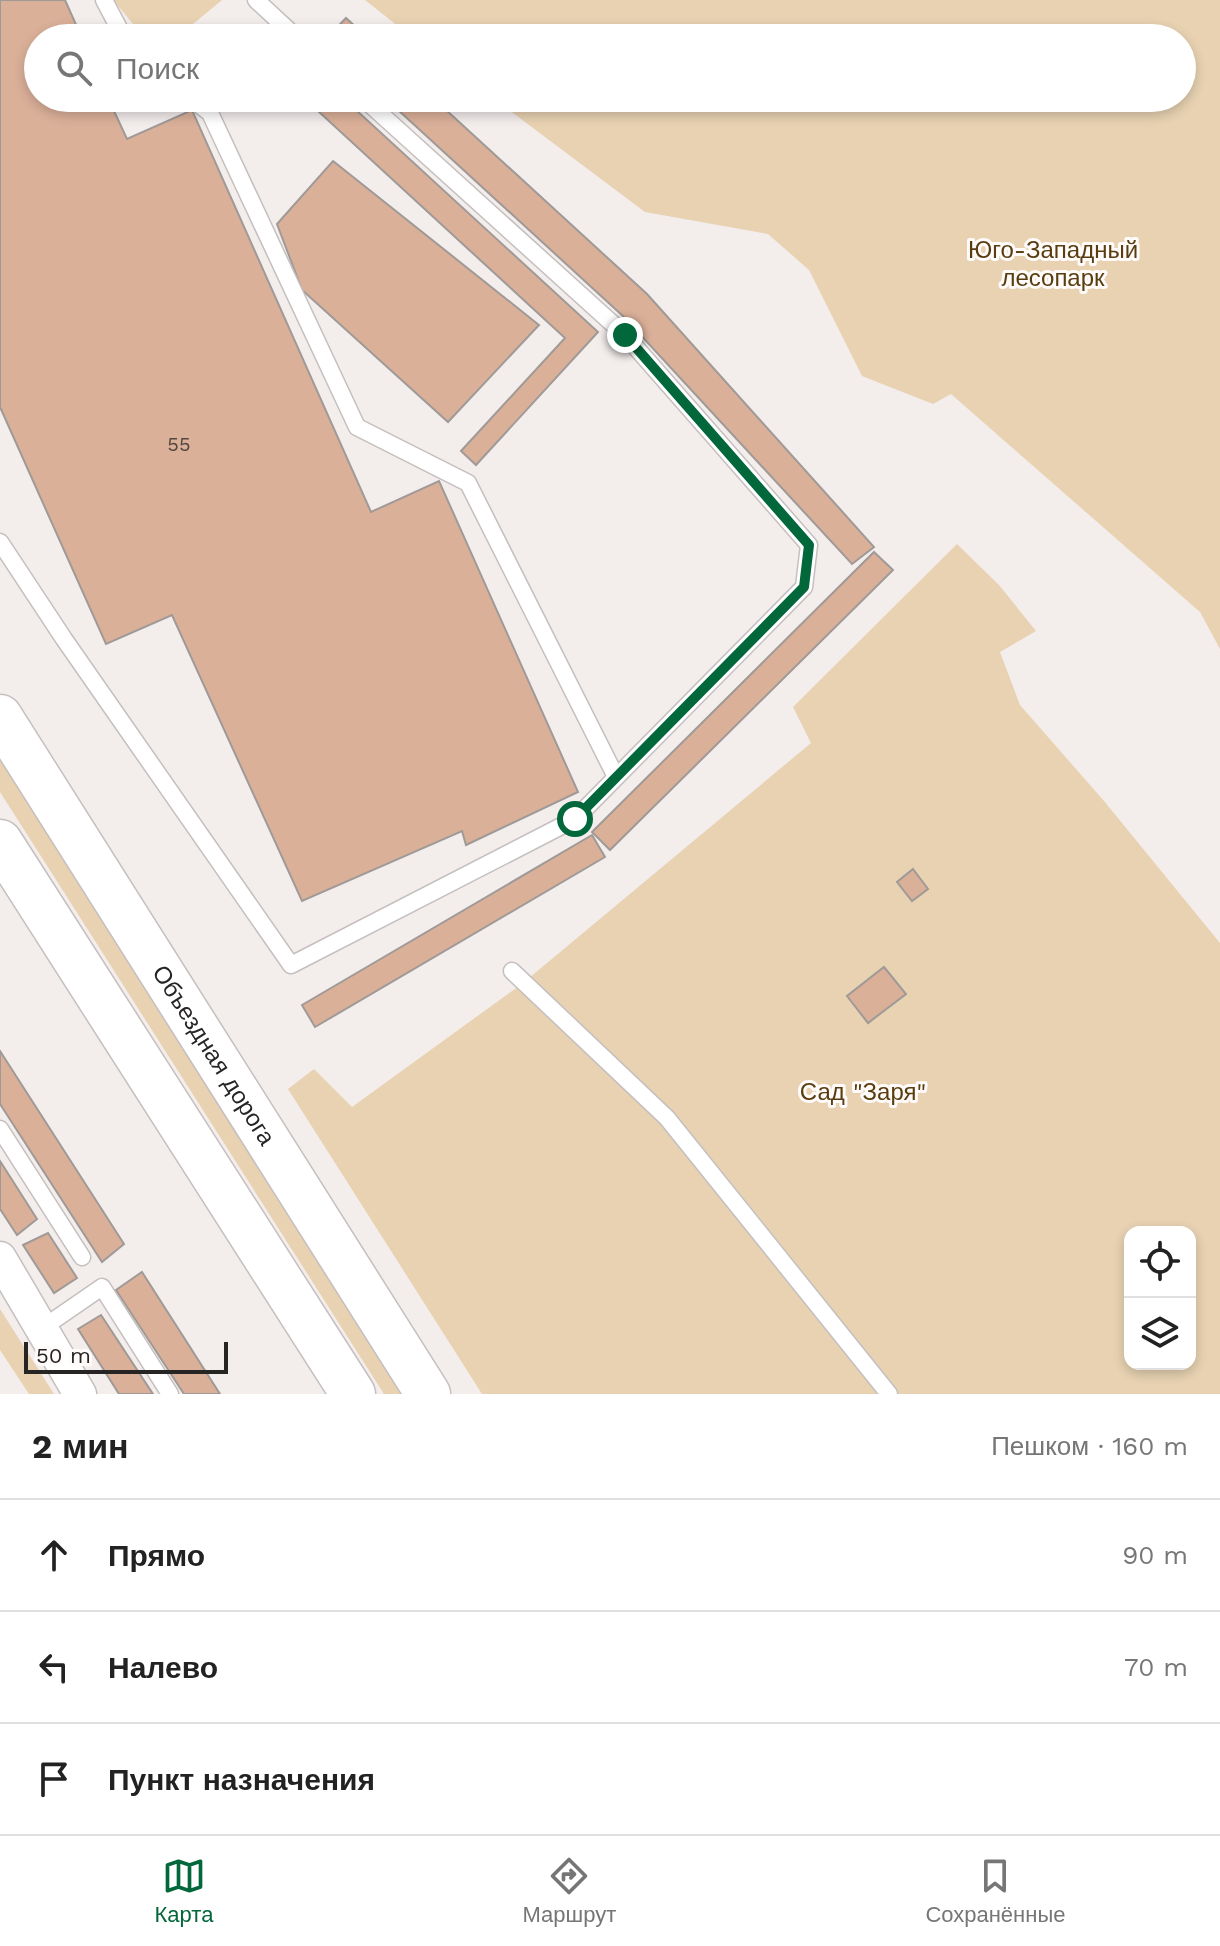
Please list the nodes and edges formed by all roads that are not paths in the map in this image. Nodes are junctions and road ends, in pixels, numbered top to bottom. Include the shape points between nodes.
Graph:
1 (104, 0) edge
2 (256, 0) edge
3 (117, 24) edge
4 (282, 24) edge
5 (209, 112) edge
6 (378, 112) edge
7 (0, 542) edge
8 (0, 717) edge
9 (616, 777) junction
10 (0, 842) edge
11 (512, 971) dead end
12 (0, 1129) edge
13 (82, 1257) dead end
14 (0, 1258) edge
15 (41, 1329) junction
16 (80, 1394) edge
17 (170, 1394) edge
18 (353, 1394) edge
19 (428, 1394) edge
20 (889, 1394) edge

1 - 3 lane
2 - 4 lane
5 - 9 lane via 357,427 468,483
6 - 9 lane via 625,335 809,545 804,587
7 - 9 lane via 291,965 575,819
8 - 19 main road, Объездная дорога
10 - 18 main road
11 - 20 lane via 667,1118
12 - 13 lane
14 - 15 street
15 - 16 street
15 - 17 lane via 102,1287

